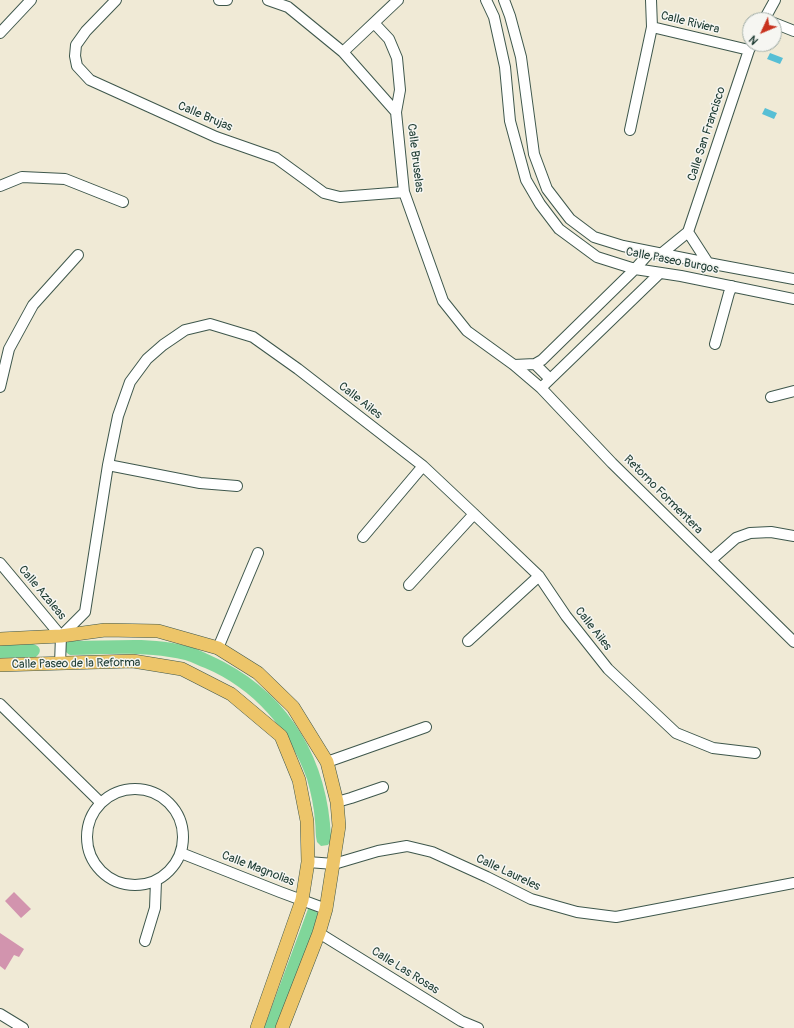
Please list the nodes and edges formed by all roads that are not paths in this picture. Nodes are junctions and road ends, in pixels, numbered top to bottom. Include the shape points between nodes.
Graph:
1 (31, 0) edge
2 (116, 0) edge
3 (219, 0) edge
4 (227, 0) edge
5 (268, 0) edge
6 (398, 0) edge
7 (486, 0) edge
8 (504, 0) edge
9 (651, 0) edge
10 (775, 0) edge
11 (770, 12) edge
12 (374, 23) junction
13 (782, 26) edge
14 (652, 27) junction
15 (794, 31) edge
16 (0, 33) edge
17 (742, 45) edge
18 (343, 52) junction
19 (748, 52) edge
20 (396, 112) junction
21 (630, 130) dead end
22 (0, 186) edge
23 (404, 192) junction
24 (123, 202) dead end
25 (688, 232) junction
26 (656, 253) junction
27 (78, 256) dead end
28 (683, 259) junction
29 (708, 263) junction
30 (635, 269) junction
31 (660, 273) junction
32 (681, 276) junction
33 (794, 279) edge
34 (732, 286) junction
35 (794, 299) edge
36 (715, 344) dead end
37 (535, 364) junction
38 (514, 365) junction
39 (550, 379) junction
40 (0, 387) edge
41 (541, 388) junction
42 (794, 391) edge
43 (771, 397) dead end
44 (108, 465) junction
45 (423, 466) junction
46 (237, 486) dead end
47 (474, 514) junction
48 (794, 536) edge
49 (363, 537) dead end
50 (258, 553) dead end
51 (711, 560) junction
52 (0, 563) edge
53 (539, 576) junction
54 (408, 585) dead end
55 (61, 636) junction
56 (0, 639) edge
57 (468, 641) dead end
58 (794, 642) edge
59 (218, 648) junction
60 (60, 664) junction
61 (0, 665) edge
62 (0, 704) edge
63 (426, 727) dead end
64 (755, 753) dead end
65 (328, 762) junction
66 (383, 787) dead end
67 (337, 802) junction
68 (101, 803) junction
69 (181, 853) junction
70 (308, 862) junction
71 (334, 864) junction
72 (156, 881) junction
73 (794, 883) edge
74 (302, 900) junction
75 (326, 909) junction
76 (319, 933) junction
77 (145, 941) dead end
78 (0, 1014) edge
79 (23, 1028) edge
80 (256, 1028) edge
81 (282, 1028) edge
82 (478, 1028) edge

1 - 16 street
2 - 23 street, Calle Brujas via 86,31 76,46 74,56 77,66 90,80 216,137 276,158 324,193 340,197
3 - 4 street
5 - 18 street, Calle Bruselas via 288,7
6 - 12 street
7 - 30 street, Calle Paseo Burgos via 494,17 504,60 510,121 526,180 559,229 597,257
8 - 26 street, Calle Paseo Burgos via 521,57 534,154 547,189 570,219 594,237
9 - 14 street, Calle Riviera
10 - 11 street
12 - 18 street
12 - 20 street via 389,39 397,58 400,90
13 - 15 street
14 - 17 street, Calle Riviera
14 - 21 street
18 - 20 street, Calle Bruselas
19 - 25 street, Calle San Francisco
20 - 23 street, Calle Bruselas
22 - 24 street via 22,177 65,179
23 - 38 street, Calle Bruselas via 443,302 467,331
25 - 26 street
25 - 29 street
26 - 28 street, Calle Paseo Burgos
26 - 30 street
27 - 40 street via 33,305 9,349
28 - 29 street, Calle Paseo Burgos
28 - 32 street
29 - 33 street, Calle Paseo Burgos
30 - 31 street, Calle Paseo Burgos
30 - 37 street
31 - 32 street, Calle Paseo Burgos
31 - 39 street
32 - 34 street, Calle Paseo Burgos
34 - 35 street, Calle Paseo Burgos
34 - 36 street
37 - 38 street
37 - 39 street
38 - 41 street, Retorno Formentera
39 - 41 street
41 - 51 street, Retorno Formentera via 612,463
42 - 43 street
44 - 45 street, Calle Ailes via 118,416 130,382 147,359 163,345 185,330 210,324 252,337 298,369
44 - 46 street via 200,483
44 - 55 street, Calle Ailes via 85,612
45 - 47 street, Calle Ailes
45 - 49 street
47 - 53 street, Calle Ailes
47 - 54 street
48 - 51 street via 771,532 750,533 736,538
50 - 59 street
51 - 58 street, Retorno Formentera
52 - 55 street, Calle Azaleas
53 - 57 street
53 - 64 street, Calle Ailes via 566,616 608,669 676,733 713,748
55 - 56 main road
55 - 59 main road via 106,630 158,631
55 - 60 street, Calle Azaleas
59 - 65 main road via 258,673 294,707
60 - 61 main road, Calle Paseo de la Reforma
60 - 70 main road, Calle Paseo de la Reforma via 133,661 182,669 231,694 281,736 299,780 307,821
62 - 68 street
63 - 65 street
65 - 67 main road
66 - 67 street
67 - 71 main road via 339,826
68 - 69 street via 113,794 126,790 154,793 176,812 182,825
68 - 72 street via 93,814 87,842 91,856 99,868 110,878 123,884 137,885
69 - 72 street via 174,866
69 - 74 street, Calle Magnolias
70 - 71 street, Calle Laureles
70 - 74 main road, Calle Paseo de la Reforma
71 - 73 street, Calle Laureles via 378,851 408,846 432,852 531,899 577,912 616,917
71 - 75 main road
72 - 77 street via 155,908
74 - 75 street, Calle Magnolias
74 - 80 main road, Calle Paseo de la Reforma
75 - 76 main road
76 - 81 main road
76 - 82 street, Calle Las Rosas via 461,1021
78 - 79 street

